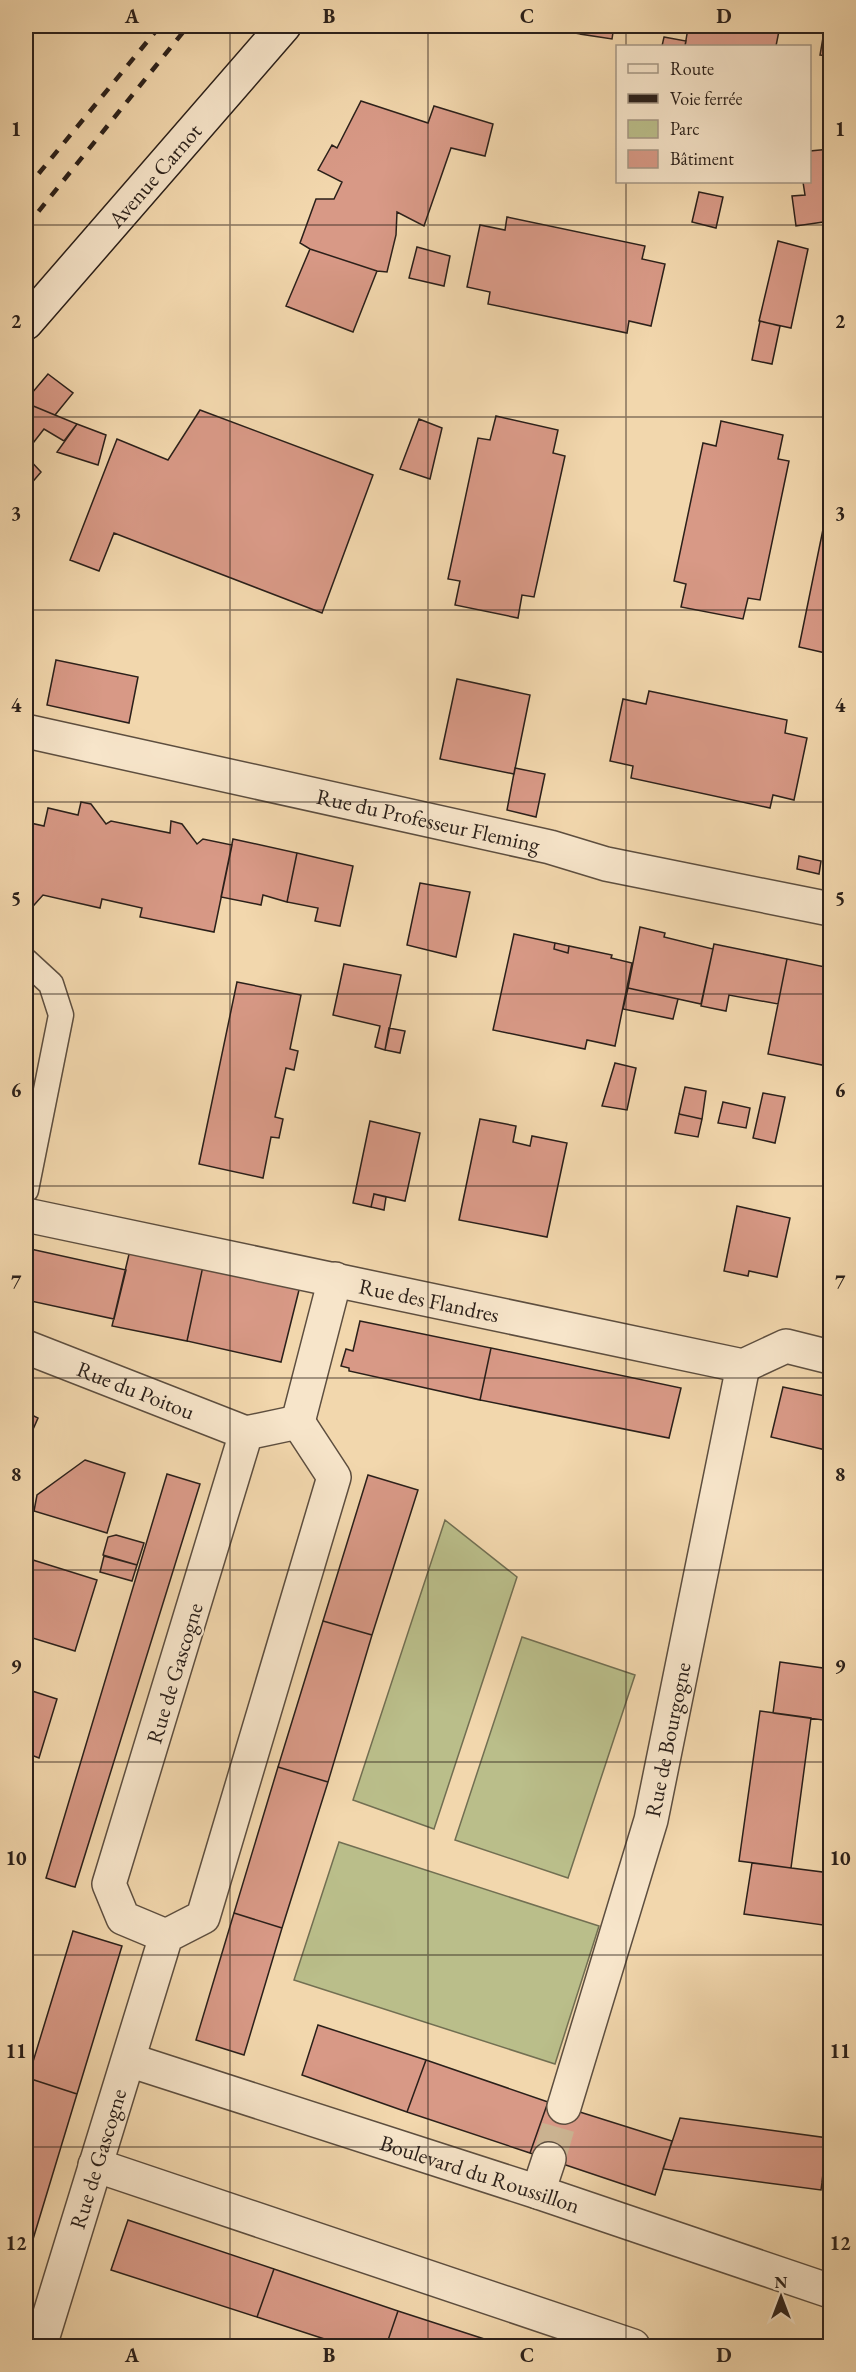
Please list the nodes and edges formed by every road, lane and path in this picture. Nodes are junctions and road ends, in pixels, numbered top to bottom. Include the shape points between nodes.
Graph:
1 (284, 26) edge
2 (26, 323) edge
3 (26, 731) edge
4 (831, 909) edge
5 (26, 961) edge
6 (26, 1190) edge
7 (26, 1215) edge
8 (334, 1279) junction
9 (26, 1347) edge
10 (831, 1356) edge
11 (743, 1366) junction
12 (298, 1422) junction
13 (246, 1433) junction
14 (165, 1936) junction
15 (129, 2060) junction
16 (564, 2106) tunnel mouth
17 (549, 2159) tunnel mouth
18 (95, 2165) junction
19 (538, 2192) junction
20 (831, 2291) edge
21 (38, 2345) edge
22 (633, 2346) edge

1 - 2 street, Avenue Carnot
3 - 4 street, Rue du Professeur Fleming via 550,847 606,864
5 - 6 lane via 51,984 61,1015
7 - 8 street, Rue des Flandres
8 - 11 street, Rue des Flandres
8 - 12 street
9 - 13 street, Rue du Poitou
10 - 11 street via 786,1346
11 - 16 street, Rue de Bourgogne via 651,1820
12 - 13 street
12 - 14 street via 334,1477 203,1917
13 - 14 street, Rue de Gascogne via 110,1884 123,1918
14 - 15 street, Rue de Gascogne
15 - 18 street, Rue de Gascogne
15 - 19 street, Boulevard du Roussillon
17 - 19 street
18 - 21 street, Rue de Gascogne
18 - 22 street
19 - 20 street, Boulevard du Roussillon

